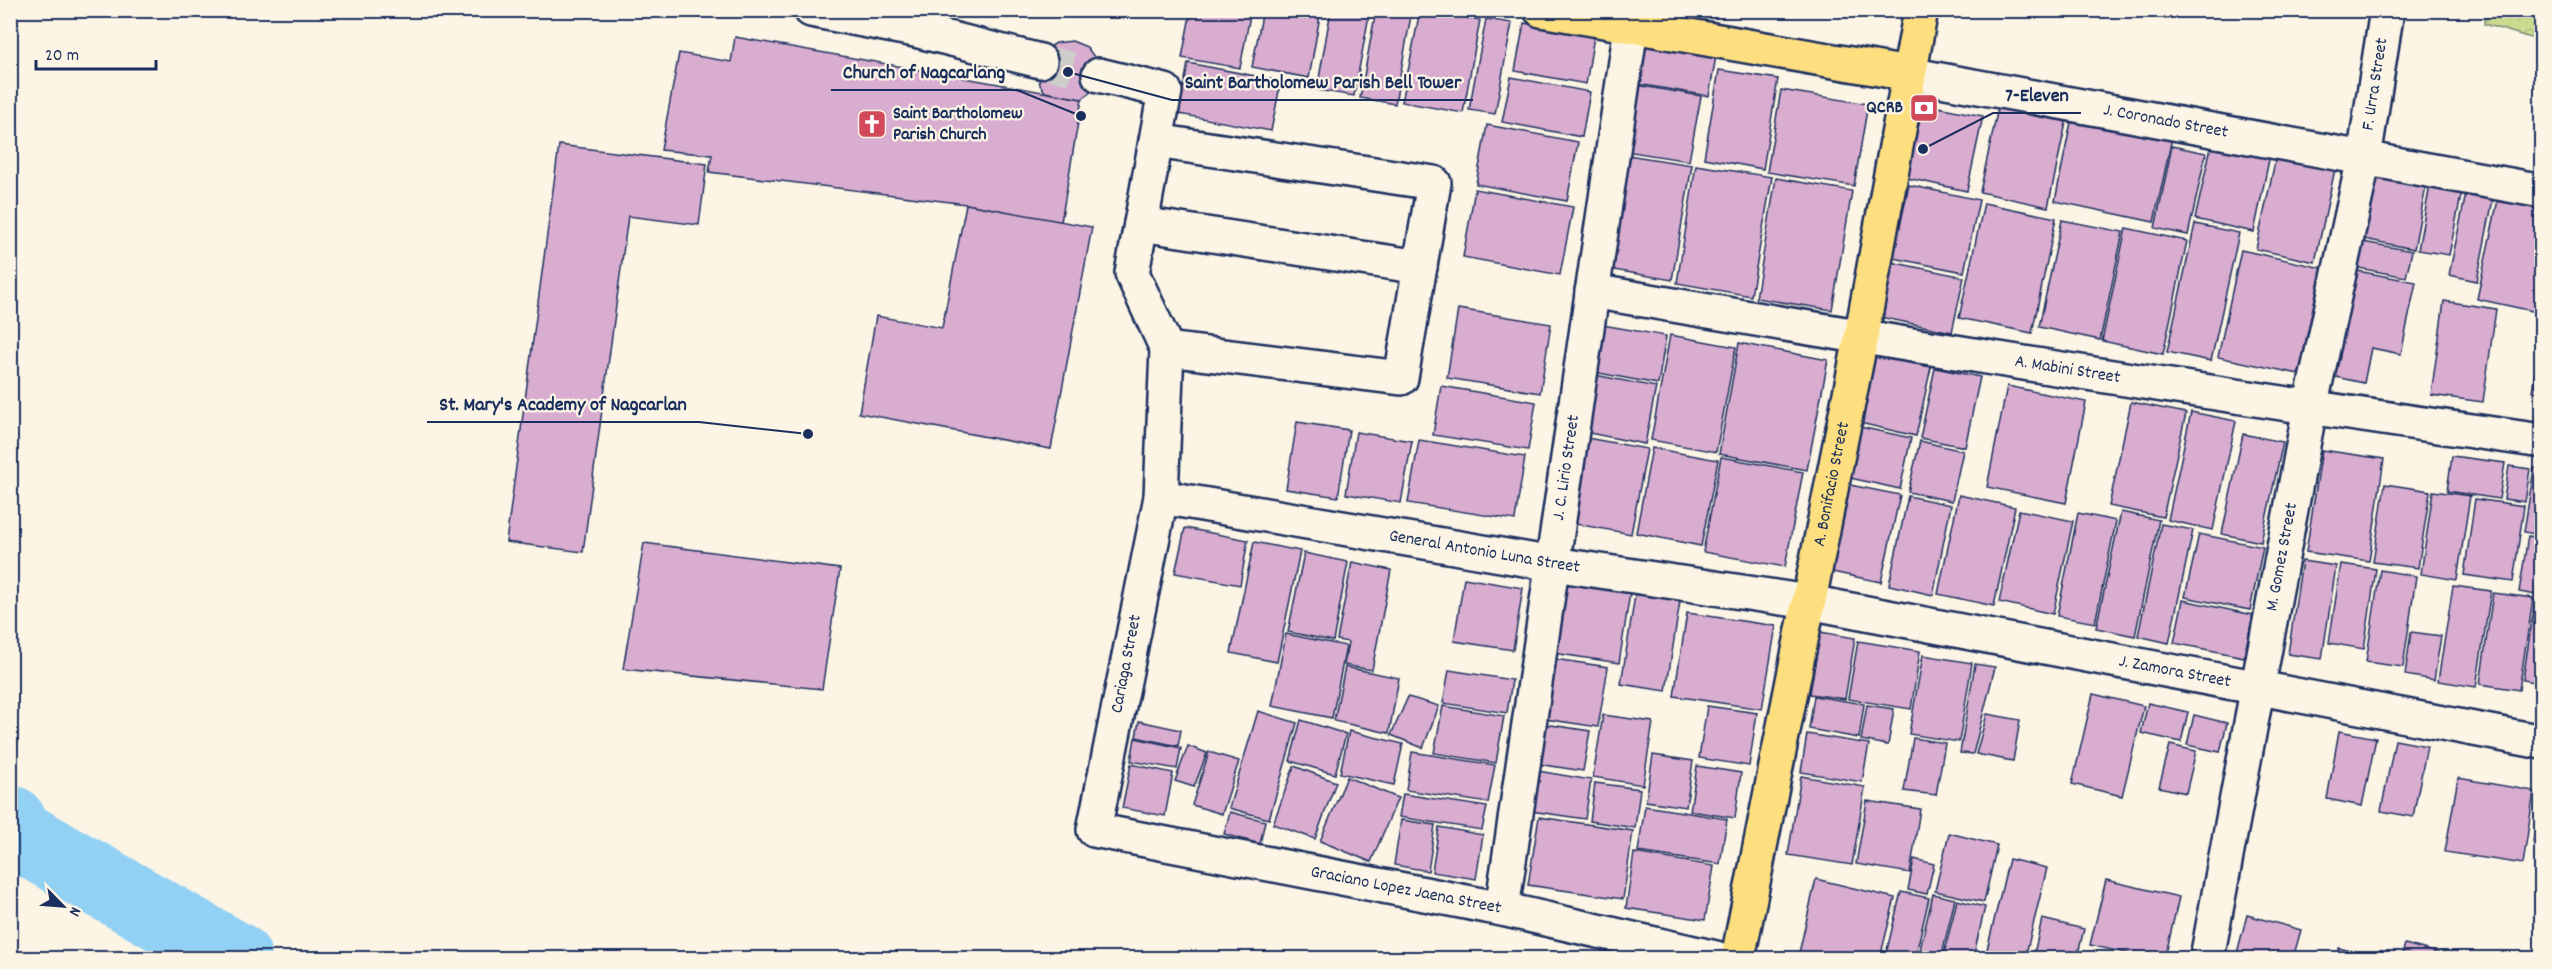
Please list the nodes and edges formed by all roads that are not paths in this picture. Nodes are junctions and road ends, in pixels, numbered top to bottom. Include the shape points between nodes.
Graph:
1 (811, 10) edge
2 (1541, 10) edge
3 (1921, 10) edge
4 (2387, 10) edge
5 (917, 20) edge
6 (1631, 27) junction
7 (1040, 61) tunnel mouth
8 (1099, 75) tunnel mouth
9 (1908, 75) junction
10 (1156, 141) junction
11 (2364, 158) junction
12 (2541, 191) edge
13 (1141, 224) junction
14 (1420, 267) junction
15 (1592, 291) junction
16 (1861, 338) junction
17 (1167, 349) junction
18 (2310, 408) junction
19 (2541, 441) edge
20 (1161, 497) junction
21 (1553, 564) junction
22 (1809, 602) junction
23 (2260, 688) junction
24 (2541, 742) edge
25 (1094, 830) joint
26 (1502, 909) junction
27 (1716, 958) edge
28 (1738, 958) edge
29 (2207, 958) edge

1 - 5 street
2 - 6 main road, J. Coronado Street
3 - 9 main road, A. Bonifacio Street
4 - 11 street, F. Urra Street
5 - 7 street
6 - 9 main road, J. Coronado Street
6 - 15 street, J. C. Lirio Street
8 - 10 street via 1165,91
9 - 11 street, J. Coronado Street
9 - 16 main road, A. Bonifacio Street
10 - 13 street
10 - 14 street via 1434,183
11 - 12 street, J. Coronado Street
11 - 18 street, M. Gomez Street
13 - 14 street
13 - 17 street via 1132,273
14 - 17 street via 1401,378
15 - 16 street, A. Mabini Street
15 - 21 street, J. C. Lirio Street
16 - 18 street, A. Mabini Street
16 - 22 main road, A. Bonifacio Street
17 - 20 street, Cariaga Street
18 - 19 street, A. Mabini Street
18 - 23 street, M. Gomez Street
20 - 21 street, General Antonio Luna Street
20 - 25 street, Cariaga Street
21 - 22 street, General Antonio Luna Street
21 - 26 street, J. C. Lirio Street
22 - 23 street, J. Zamora Street
22 - 28 main road, A. Bonifacio Street
23 - 24 street, J. Zamora Street
23 - 29 street, M. Gomez Street
25 - 26 street, Graciano Lopez Jaena Street
26 - 27 street, Graciano Lopez Jaena Street

